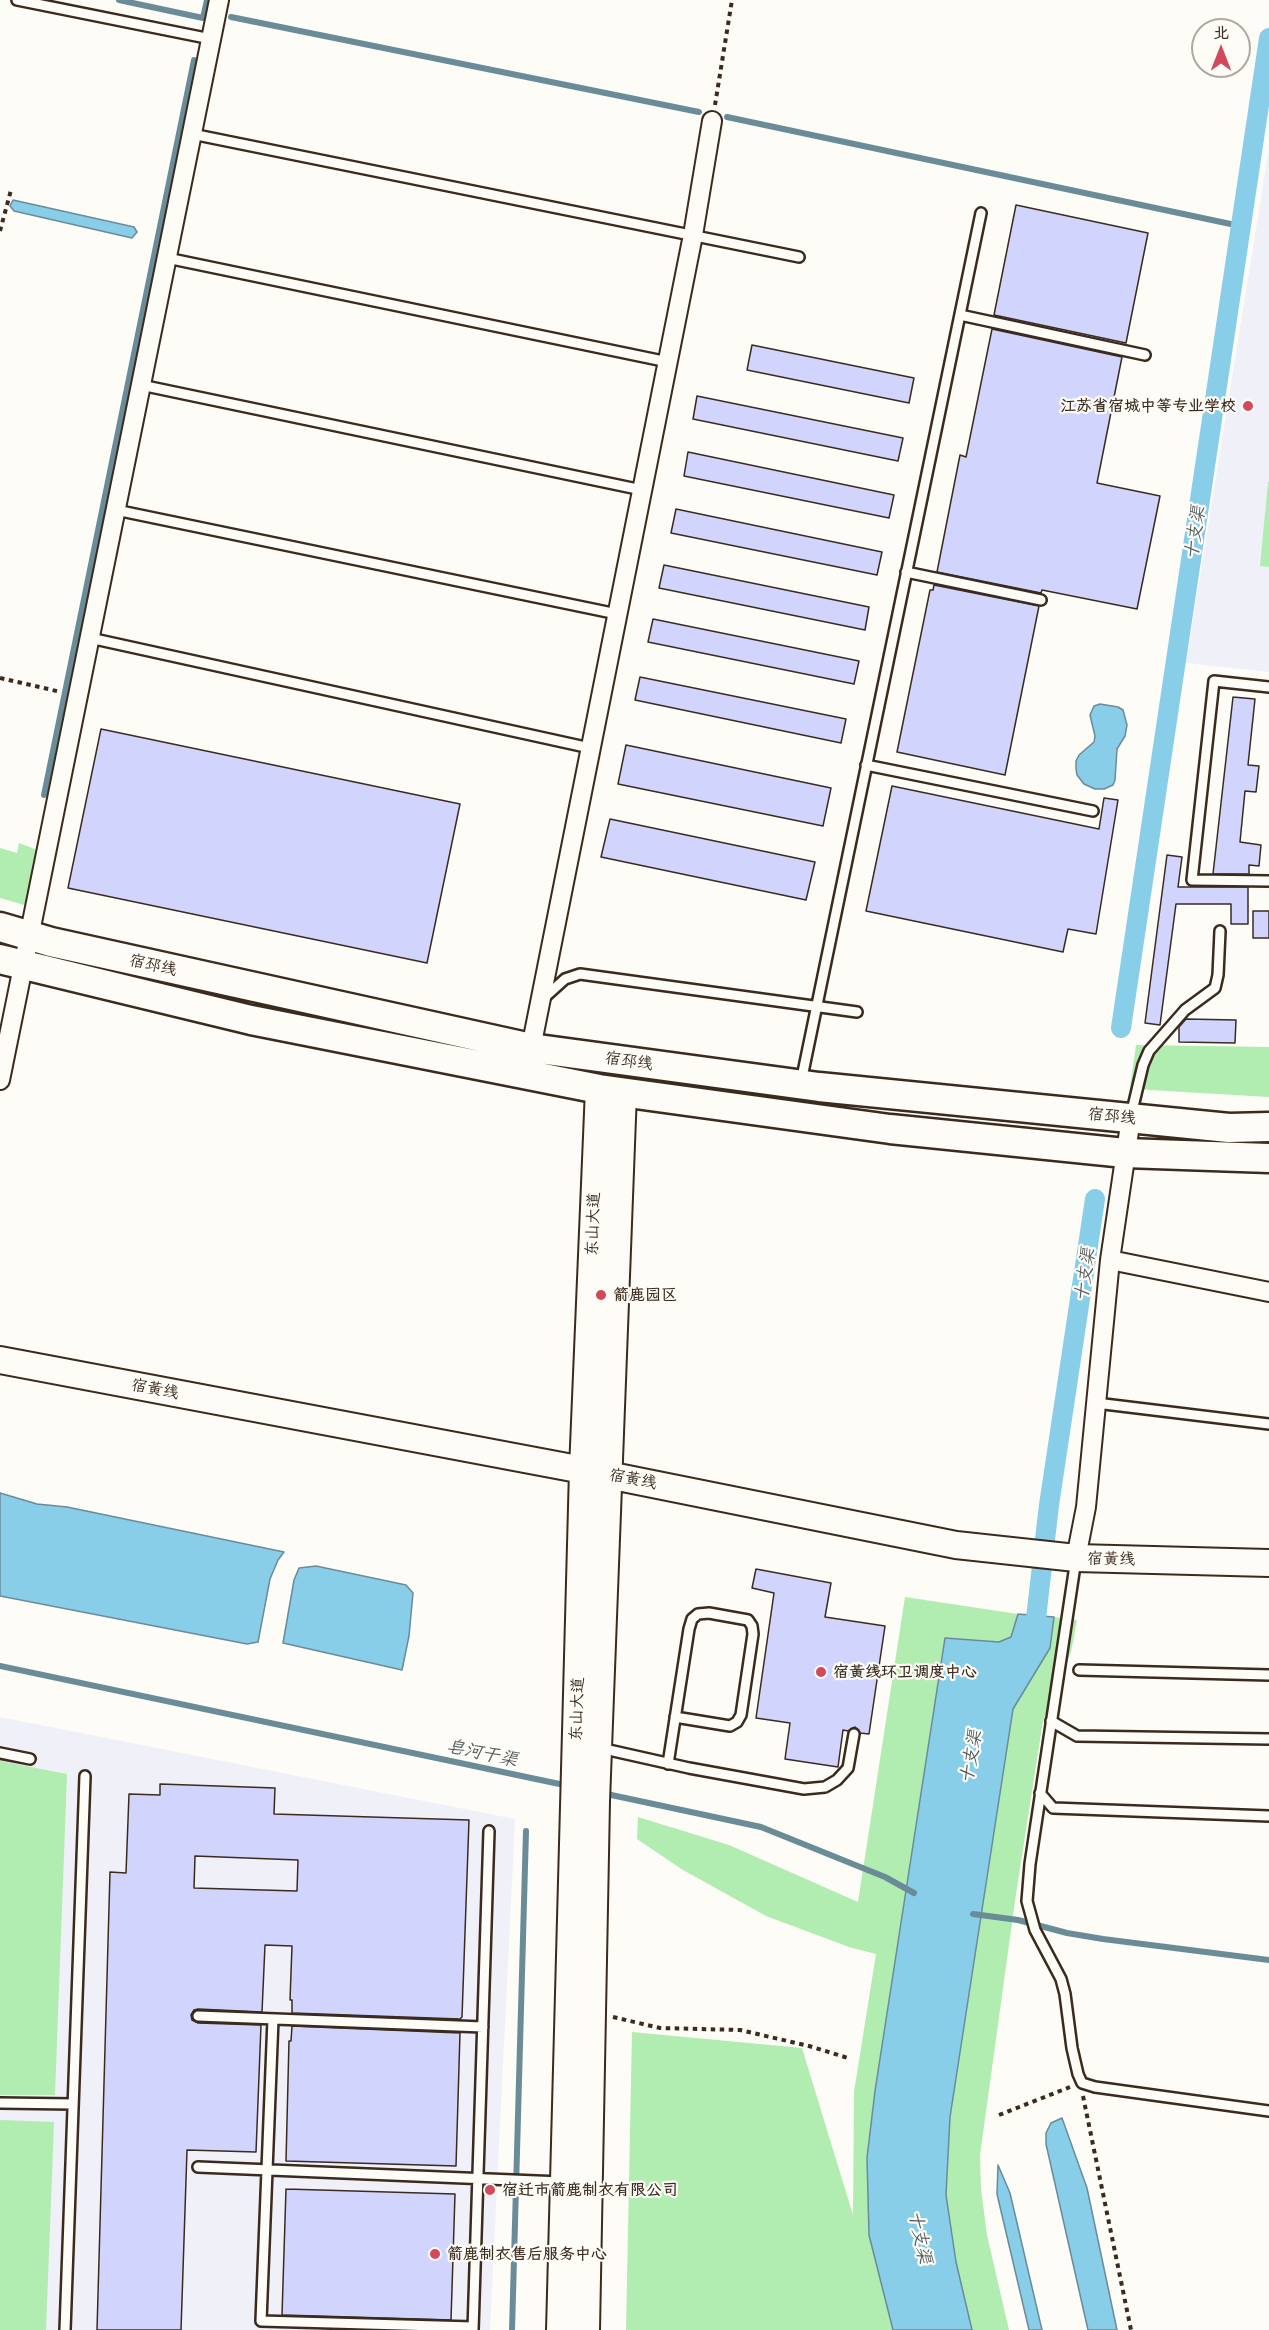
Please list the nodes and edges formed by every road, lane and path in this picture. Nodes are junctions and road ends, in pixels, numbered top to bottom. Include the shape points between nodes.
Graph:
1 (17, 0) edge
2 (219, 0) edge
3 (732, 0) edge
4 (211, 39) junction
5 (712, 121) joint
6 (192, 134) junction
7 (11, 190) dead end
8 (981, 213) dead end
9 (0, 231) edge
10 (693, 236) junction
11 (799, 257) dead end
12 (167, 258) junction
13 (960, 315) junction
14 (1145, 355) dead end
15 (668, 362) junction
16 (141, 384) junction
17 (642, 490) junction
18 (116, 510) junction
19 (906, 572) junction
20 (1041, 600) dead end
21 (617, 614) junction
22 (90, 638) junction
23 (0, 678) edge
24 (1269, 687) edge
25 (56, 691) dead end
26 (590, 748) junction
27 (866, 765) junction
28 (1093, 811) dead end
29 (1269, 882) edge
30 (0, 927) edge
31 (1220, 931) dead end
32 (29, 936) junction
33 (12, 963) edge
34 (539, 1003) junction
35 (816, 1006) junction
36 (857, 1012) dead end
37 (531, 1048) junction
38 (0, 1080) edge
39 (800, 1084) junction
40 (611, 1090) junction
41 (1131, 1118) junction
42 (1269, 1127) edge
43 (1125, 1153) junction
44 (1269, 1158) edge
45 (1110, 1260) junction
46 (1269, 1292) edge
47 (0, 1360) edge
48 (1096, 1403) junction
49 (1269, 1424) edge
50 (595, 1472) junction
51 (1070, 1558) junction
52 (1269, 1563) edge
53 (1079, 1670) dead end
54 (1269, 1675) edge
55 (675, 1716) junction
56 (1051, 1721) junction
57 (854, 1734) dead end
58 (1269, 1739) edge
59 (598, 1747) junction
60 (0, 1753) edge
61 (30, 1759) dead end
62 (668, 1764) junction
63 (85, 1776) dead end
64 (586, 1790) junction
65 (1040, 1793) junction
66 (1269, 1816) edge
67 (489, 1831) dead end
68 (592, 2012) junction
69 (198, 2016) dead end
70 (273, 2019) junction
71 (483, 2027) junction
72 (848, 2058) dead end
73 (1082, 2083) junction
74 (0, 2103) edge
75 (73, 2104) junction
76 (1269, 2111) edge
77 (999, 2115) dead end
78 (198, 2167) dead end
79 (267, 2170) junction
80 (478, 2179) junction
81 (576, 2183) junction
82 (270, 2326) edge
83 (473, 2328) edge
84 (65, 2330) edge
85 (560, 2330) edge
86 (586, 2330) edge
87 (1131, 2330) edge

1 - 4 lane
2 - 4 street
3 - 5 path
4 - 6 street
5 - 10 street
6 - 10 lane
6 - 12 street
7 - 9 path
8 - 13 lane
10 - 11 lane
10 - 15 street
12 - 15 lane
12 - 16 street
13 - 14 lane
13 - 19 lane
15 - 17 street
16 - 17 lane
16 - 18 street
17 - 21 street
18 - 21 lane
18 - 22 street
19 - 20 lane
19 - 27 lane
21 - 26 street
22 - 26 lane
22 - 32 street
23 - 25 path
24 - 29 lane via 1214,681 1192,880
26 - 34 street
27 - 28 lane
27 - 35 lane
30 - 32 main road, 宿邳线
31 - 41 lane via 1215,988 1185,1010 1149,1051
32 - 33 street
32 - 37 main road, 宿邳线
33 - 38 street
33 - 40 main road, 宿邳线 via 251,1020
34 - 35 lane via 565,979 580,974
34 - 37 street
35 - 36 lane
35 - 39 lane
37 - 39 main road, 宿邳线
39 - 41 main road, 宿邳线
40 - 43 main road, 宿邳线 via 890,1130
40 - 50 main road, 东山大道
41 - 42 main road, 宿邳线 via 1229,1128
41 - 43 street
43 - 44 main road, 宿邳线
43 - 45 street
45 - 46 street
45 - 48 street
47 - 50 main road, 宿黄线
48 - 49 lane
48 - 51 street via 1086,1507
50 - 51 main road, 宿黄线 via 956,1545
50 - 59 main road, 东山大道
50 - 64 main road, 东山大道
51 - 52 main road, 宿黄线
51 - 56 lane
53 - 54 lane
55 - 55 lane via 692,1619 709,1613 748,1620 753,1634 737,1722 730,1726
55 - 62 lane
56 - 58 lane via 1077,1736
56 - 65 lane
57 - 62 lane via 848,1768 825,1787 804,1789
59 - 62 lane
59 - 64 main road, 东山大道
60 - 61 lane
63 - 75 lane
64 - 68 main road, 东山大道
64 - 81 main road, 东山大道
65 - 66 lane via 1053,1808
65 - 73 lane via 1027,1901 1035,1930 1061,1979
67 - 71 lane
68 - 72 path via 660,2028 740,2030
68 - 81 main road, 东山大道
69 - 70 lane
70 - 71 lane
70 - 79 lane
71 - 80 lane
73 - 76 lane
73 - 77 path
73 - 87 path
74 - 75 lane
75 - 84 lane
78 - 79 lane
79 - 80 lane
79 - 82 lane via 261,2321
80 - 81 lane
80 - 83 lane
81 - 85 main road, 东山大道
81 - 86 main road, 东山大道
82 - 83 lane

